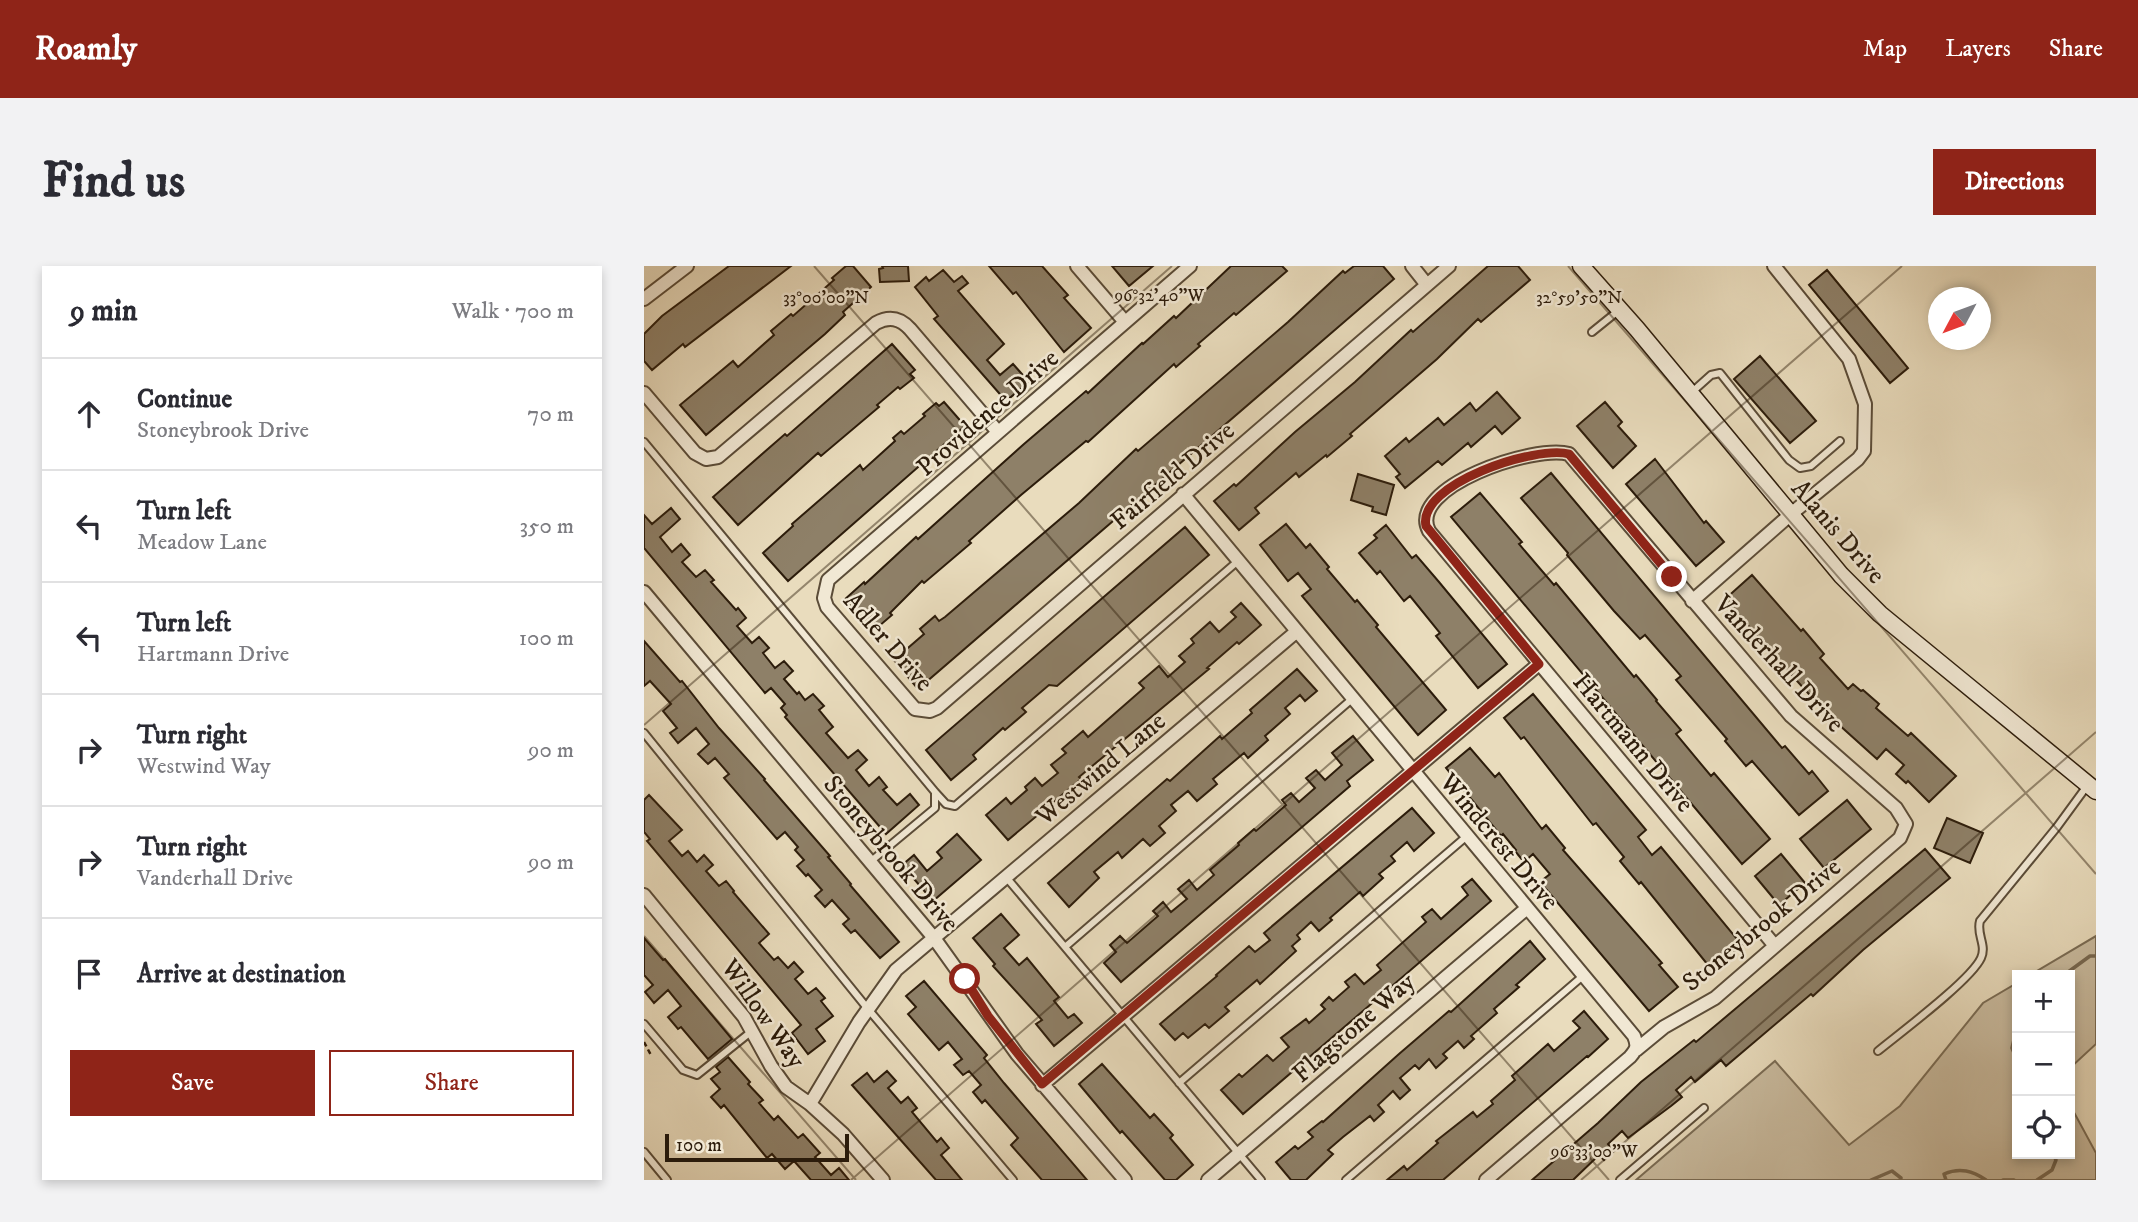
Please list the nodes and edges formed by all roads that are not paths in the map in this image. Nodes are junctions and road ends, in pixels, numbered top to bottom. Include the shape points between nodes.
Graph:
1 (687, 266) edge
2 (1077, 266) edge
3 (1191, 266) edge
4 (1412, 266) edge
5 (1449, 266) edge
6 (1581, 266) edge
7 (1774, 266) edge
8 (1427, 285) junction
9 (644, 299) edge
10 (1620, 310) junction
11 (1125, 322) junction
12 (1592, 332) dead end
13 (644, 393) edge
14 (1691, 394) junction
15 (998, 432) junction
16 (1840, 441) dead end
17 (644, 442) edge
18 (1575, 460) joint
19 (1183, 494) junction
20 (1791, 514) junction
21 (1238, 561) junction
22 (644, 592) edge
23 (824, 598) joint
24 (1692, 601) junction
25 (1296, 632) junction
26 (1539, 664) junction
27 (1352, 699) junction
28 (922, 711) joint
29 (644, 733) edge
30 (1412, 771) junction
31 (2092, 788) edge
32 (935, 792) junction
33 (1906, 824) joint
34 (1467, 836) junction
35 (870, 862) junction
36 (1006, 877) junction
37 (644, 895) edge
38 (1527, 908) junction
39 (934, 938) junction
40 (1774, 946) junction
41 (1065, 947) junction
42 (1584, 975) junction
43 (868, 1009) junction
44 (1123, 1016) junction
45 (644, 1024) edge
46 (752, 1031) junction
47 (1878, 1051) dead end
48 (1633, 1053) junction
49 (1179, 1083) junction
50 (1042, 1084) junction
51 (810, 1104) junction
52 (1704, 1108) dead end
53 (644, 1152) edge
54 (1239, 1154) junction
55 (667, 1180) edge
56 (883, 1180) edge
57 (1013, 1180) edge
58 (1125, 1180) edge
59 (1208, 1180) edge
60 (1261, 1180) edge
61 (1346, 1180) edge
62 (1486, 1180) edge
63 (1620, 1180) edge

1 - 9 street
2 - 11 street
3 - 11 street, Providence Drive
4 - 8 street
5 - 8 street, Fairfield Drive
6 - 10 main road, Alanis Drive
7 - 20 street via 1849,359 1866,404 1864,451
8 - 19 street, Fairfield Drive
10 - 12 lane
10 - 14 main road, Alanis Drive
11 - 15 street, Providence Drive
13 - 15 street via 695,453 712,459 876,323 890,318 905,323
14 - 16 lane via 1711,375 1720,373 1800,468 1811,466
14 - 20 main road, Alanis Drive
15 - 23 street, Providence Drive via 828,580
17 - 32 lane
18 - 24 street, Vanderhall Drive
18 - 26 street, Hartmann Drive via 1569,454 1554,453 1501,462 1465,479 1438,499 1425,521
19 - 21 street, Windcrest Drive
19 - 28 street, Fairfield Drive via 937,708
20 - 24 street
20 - 31 main road, Alanis Drive via 1880,614
21 - 25 street, Windcrest Drive
21 - 32 lane via 955,806 946,804
22 - 35 street, Stoneybrook Drive
23 - 28 street, Adler Drive via 909,705
24 - 33 street, Vanderhall Drive via 1791,716 1896,808
25 - 27 street, Windcrest Drive
25 - 36 street, Westwind Lane
26 - 30 street
26 - 40 street, Hartmann Drive
27 - 30 street, Windcrest Drive
27 - 41 lane
29 - 43 lane
30 - 34 street, Windcrest Drive
30 - 44 street
31 - 47 lane via 1980,920 1983,952 1973,971
32 - 35 lane via 935,808
33 - 40 street, Stoneybrook Drive via 1900,838
34 - 38 street, Windcrest Drive
34 - 49 lane
35 - 39 street, Stoneybrook Drive
36 - 39 street, Westwind Lane
36 - 41 lane
37 - 46 street, Willow Way
38 - 42 street, Windcrest Drive
38 - 54 street, Flagstone Way
39 - 43 street, Westwind Lane via 896,970
39 - 50 street, Stoneybrook Drive
40 - 48 street, Stoneybrook Drive via 1715,998 1664,1027
41 - 44 lane
42 - 48 street, Windcrest Drive via 1634,1036
42 - 61 lane
43 - 51 street, Westwind Lane
43 - 57 lane
44 - 49 lane
44 - 50 street
45 - 46 lane via 683,1070 697,1075
46 - 51 street, Willow Way via 786,1087
48 - 62 street, Stoneybrook Drive
49 - 54 lane
50 - 58 street, Stoneybrook Drive
51 - 56 street, Willow Way
52 - 63 lane
53 - 55 lane
54 - 59 street, Flagstone Way
54 - 60 lane

